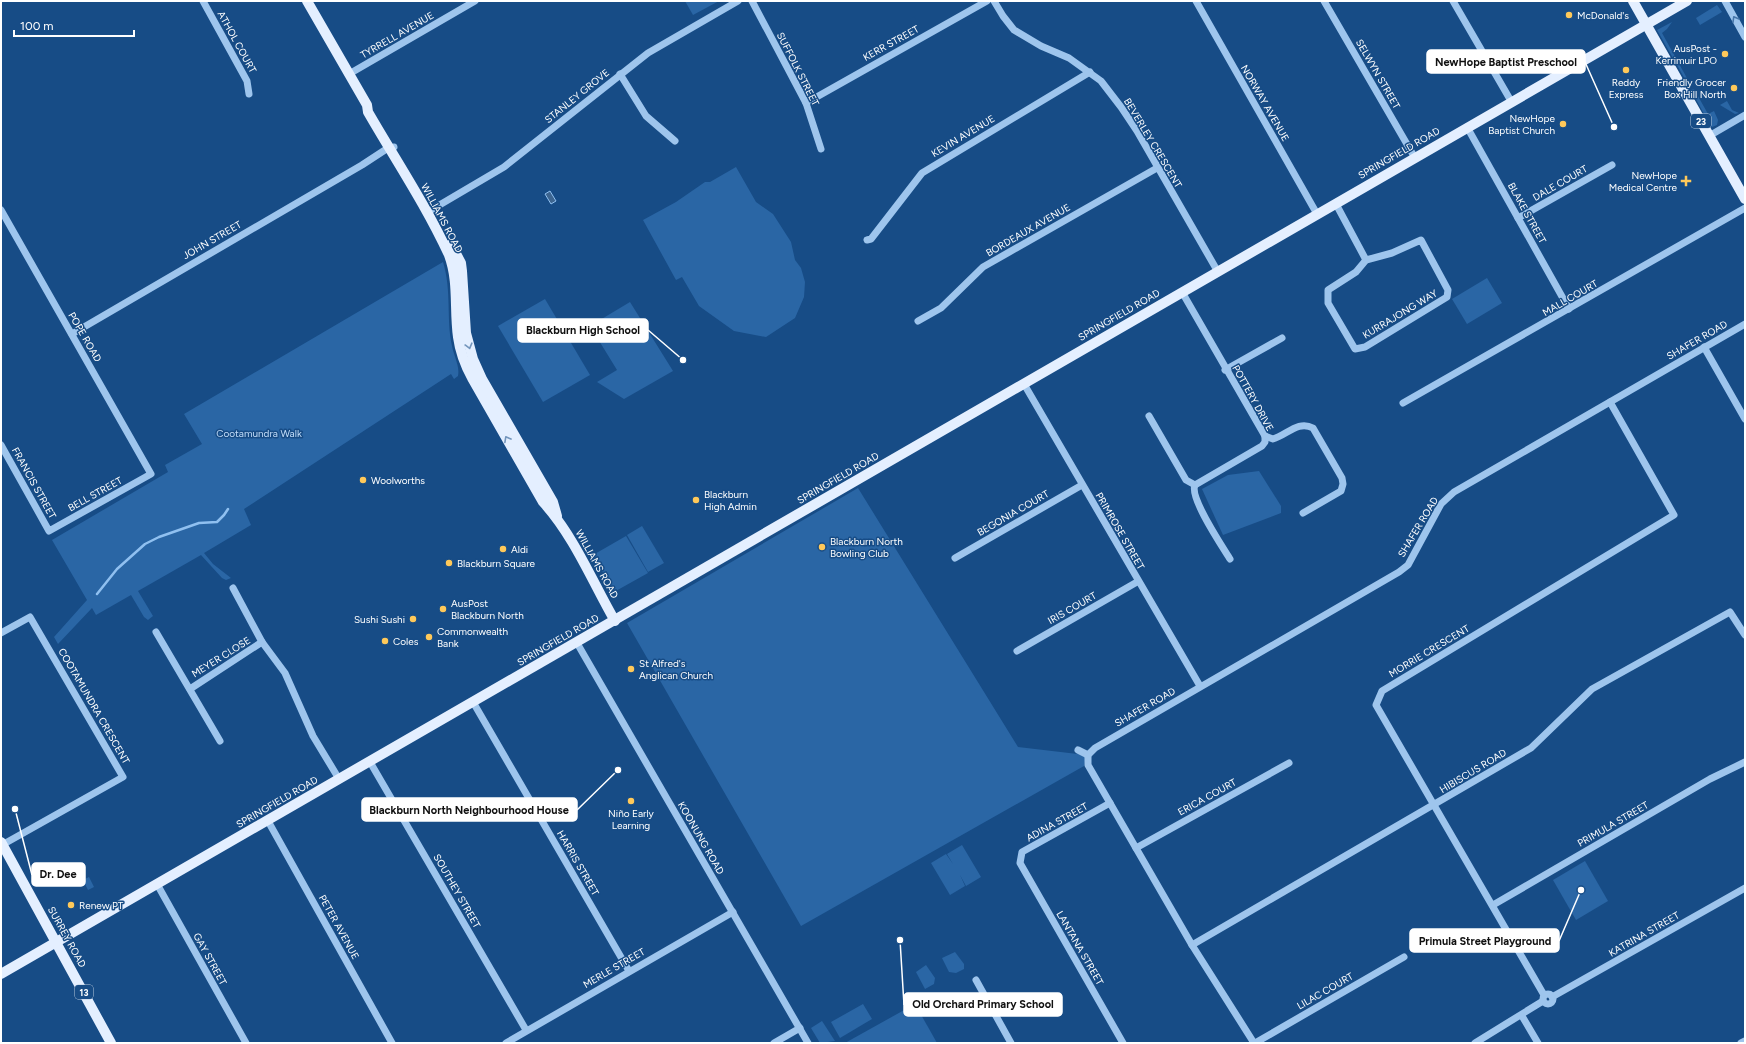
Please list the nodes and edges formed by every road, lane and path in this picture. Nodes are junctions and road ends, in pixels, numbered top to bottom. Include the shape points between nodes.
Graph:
1 (203, 1) edge
2 (307, 1) edge
3 (475, 1) edge
4 (738, 1) edge
5 (752, 1) edge
6 (987, 1) edge
7 (994, 1) edge
8 (1196, 1) edge
9 (1324, 1) edge
10 (1453, 1) edge
11 (1633, 1) edge
12 (1687, 1) edge
13 (1725, 1) edge
14 (1646, 24) junction
15 (1745, 37) edge
16 (1090, 72) junction
17 (349, 74) junction
18 (620, 74) junction
19 (250, 94) dead end
20 (1511, 101) junction
21 (806, 103) junction
22 (1745, 115) edge
23 (1466, 127) junction
24 (1709, 136) junction
25 (675, 141) dead end
26 (389, 144) junction
27 (821, 149) dead end
28 (1415, 158) junction
29 (1612, 165) dead end
30 (1157, 168) junction
31 (1745, 199) edge
32 (1336, 204) junction
33 (1745, 208) edge
34 (1, 210) edge
35 (429, 211) junction
36 (1317, 214) junction
37 (1518, 218) junction
38 (867, 240) dead end
39 (1366, 260) junction
40 (457, 265) junction
41 (1218, 272) junction
42 (1182, 292) junction
43 (1570, 309) junction
44 (918, 321) dead end
45 (1745, 324) edge
46 (72, 334) junction
47 (1282, 338) dead end
48 (1704, 347) junction
49 (1226, 370) junction
50 (1024, 384) junction
51 (1610, 402) junction
52 (1404, 403) dead end
53 (1149, 416) dead end
54 (1745, 418) edge
55 (497, 420) junction
56 (509, 425) junction
57 (1265, 436) junction
58 (1, 445) edge
59 (520, 452) junction
60 (151, 474) joint
61 (1082, 485) junction
62 (1196, 485) junction
63 (1303, 513) dead end
64 (49, 531) joint
65 (955, 558) dead end
66 (1230, 559) dead end
67 (1137, 582) junction
68 (233, 588) dead end
69 (615, 621) junction
70 (156, 632) dead end
71 (1, 633) edge
72 (1745, 634) edge
73 (262, 642) junction
74 (576, 643) junction
75 (1017, 651) dead end
76 (1200, 686) junction
77 (190, 689) junction
78 (473, 702) junction
79 (220, 741) dead end
80 (1078, 750) dead end
81 (1088, 755) junction
82 (370, 762) junction
83 (1745, 762) edge
84 (1289, 763) dead end
85 (340, 779) junction
86 (1110, 803) junction
87 (1434, 806) junction
88 (268, 821) junction
89 (2, 844) edge
90 (1136, 848) junction
91 (1020, 863) joint
92 (157, 884) junction
93 (1745, 888) edge
94 (1493, 905) junction
95 (733, 912) junction
96 (56, 942) junction
97 (1192, 945) junction
98 (1404, 957) dead end
99 (629, 971) junction
100 (1, 974) edge
101 (976, 980) dead end
102 (1544, 998) junction
103 (1522, 1016) junction
104 (800, 1028) junction
105 (526, 1030) junction
106 (1745, 1041) edge
107 (111, 1043) edge
108 (246, 1043) edge
109 (392, 1043) edge
110 (506, 1043) edge
111 (774, 1043) edge
112 (808, 1043) edge
113 (1011, 1043) edge
114 (1123, 1043) edge
115 (1254, 1043) edge
116 (1475, 1043) edge
117 (1538, 1043) edge
118 (1741, 1043) edge

1 - 19 street, ATHOL COURT via 247,82
2 - 17 main road, WILLIAMS ROAD
3 - 17 street, TYRRELL AVENUE
4 - 18 street, STANLEY GROVE via 648,53
5 - 21 street, SUFFOLK STREET
6 - 21 street, KERR STREET
7 - 16 street, BEVERLEY CRESCENT via 1014,30 1041,46 1069,58
8 - 36 street, NORWAY AVENUE
9 - 28 street, SELWYN STREET
10 - 20 street
11 - 14 main road, 23
12 - 14 main road, SPRINGFIELD ROAD
15 -> 13 street
14 - 20 main road, SPRINGFIELD ROAD
14 - 24 main road, 23
16 - 30 street, BEVERLEY CRESCENT via 1121,107
16 - 38 street, KEVIN AVENUE via 922,173
17 - 26 main road, WILLIAMS ROAD via 372,109
18 - 25 street via 646,116
18 - 35 street, STANLEY GROVE via 504,167
20 - 23 main road, SPRINGFIELD ROAD
21 - 27 street, SUFFOLK STREET
22 - 24 street
23 - 28 main road, SPRINGFIELD ROAD
23 - 37 street, BLAKE STREET
24 - 31 main road, 23
26 - 35 main road, WILLIAMS ROAD
26 - 46 street, JOHN STREET via 362,165
28 - 32 main road, SPRINGFIELD ROAD
29 - 37 street, DALE COURT
30 - 41 street, BEVERLEY CRESCENT
30 - 44 street, BORDEAUX AVENUE via 983,267 941,308
32 - 36 main road, SPRINGFIELD ROAD
32 - 39 street
33 - 43 street, MALL COURT
34 - 46 street, POPE ROAD
35 - 40 main road, WILLIAMS ROAD
36 - 41 main road, SPRINGFIELD ROAD
37 - 43 street, BLAKE STREET
39 - 39 street, KURRAJONG WAY via 1392,253 1421,240 1448,290 1447,297 1365,347 1355,349 1328,303 1328,290 1356,272
40 - 55 main road, WILLIAMS ROAD via 457,328 463,358
40 -> 56 main road, WILLIAMS ROAD via 464,287 464,320 469,348 482,379
41 - 42 main road, SPRINGFIELD ROAD
42 - 49 street, POTTERY DRIVE
42 - 50 main road, SPRINGFIELD ROAD
43 - 52 street, MALL COURT
45 - 48 street, SHAFER ROAD
46 - 60 street, POPE ROAD
47 - 49 street
48 - 51 street, SHAFER ROAD
48 - 54 street
49 - 57 street, POTTERY DRIVE
50 - 61 street, PRIMROSE STREET
50 - 69 main road, SPRINGFIELD ROAD
51 - 76 street, SHAFER ROAD via 1454,492 1441,504 1408,565 1399,572
51 - 87 street, MORRIE CRESCENT via 1674,515 1382,691 1376,705
53 - 62 street via 1186,480
55 - 56 main road
59 -> 55 main road, WILLIAMS ROAD
56 - 59 main road, WILLIAMS ROAD
57 - 62 street, POTTERY DRIVE via 1262,446
57 - 63 street via 1273,439 1299,425 1307,424 1313,428 1342,478 1341,491
58 - 64 street, FRANCIS STREET
59 - 69 main road, WILLIAMS ROAD via 537,482 543,502 558,518
60 - 64 street, BELL STREET
61 - 65 street, BEGONIA COURT
61 - 67 street, PRIMROSE STREET
62 - 66 street via 1194,494
67 - 75 street, IRIS COURT
67 - 76 street, PRIMROSE STREET
68 - 73 street
69 - 74 main road, SPRINGFIELD ROAD
70 - 77 street, MEYER CLOSE
71 - 89 street, COOTAMUNDRA CRESCENT via 30,617 123,777
72 - 87 street, HIBISCUS ROAD via 1730,612 1592,689 1531,748
73 - 77 street, MEYER CLOSE
73 - 85 street via 285,674 313,736
74 - 78 main road, SPRINGFIELD ROAD
74 - 95 street, KOONUNG ROAD
76 - 81 street, SHAFER ROAD via 1094,748
77 - 79 street, MEYER CLOSE
78 - 82 main road, SPRINGFIELD ROAD
78 - 99 street, HARRIS STREET
80 - 81 street
81 - 86 street via 1088,765
82 - 85 main road, SPRINGFIELD ROAD
82 - 105 street, SOUTHEY STREET
83 - 94 street, PRIMULA STREET via 1710,779
84 - 90 street, ERICA COURT
85 - 88 main road, SPRINGFIELD ROAD
86 - 90 street
86 - 91 street, ADINA STREET via 1022,852
87 - 94 street, MORRIE CRESCENT
87 - 97 street, HIBISCUS ROAD
88 - 92 main road, SPRINGFIELD ROAD
88 - 109 street, PETER AVENUE
89 - 96 main road, SURREY ROAD / 13
90 - 97 street
91 - 114 street, LANTANA STREET
92 - 96 main road, SPRINGFIELD ROAD
92 - 108 street, GAY STREET
93 - 102 street, KATRINA STREET via 1552,997 1549,994
94 - 102 street, MORRIE CRESCENT
95 - 99 street, MERLE STREET
95 - 104 street, KOONUNG ROAD
96 - 100 main road, SPRINGFIELD ROAD
96 - 107 main road, SURREY ROAD / 13
97 - 115 street
98 - 115 street, LILAC COURT
99 - 105 street, MERLE STREET
101 - 113 street
102 - 103 street
103 - 116 street
103 - 117 street
104 - 111 street
104 - 112 street, KOONUNG ROAD
105 - 110 street, MERLE STREET
106 - 118 street

